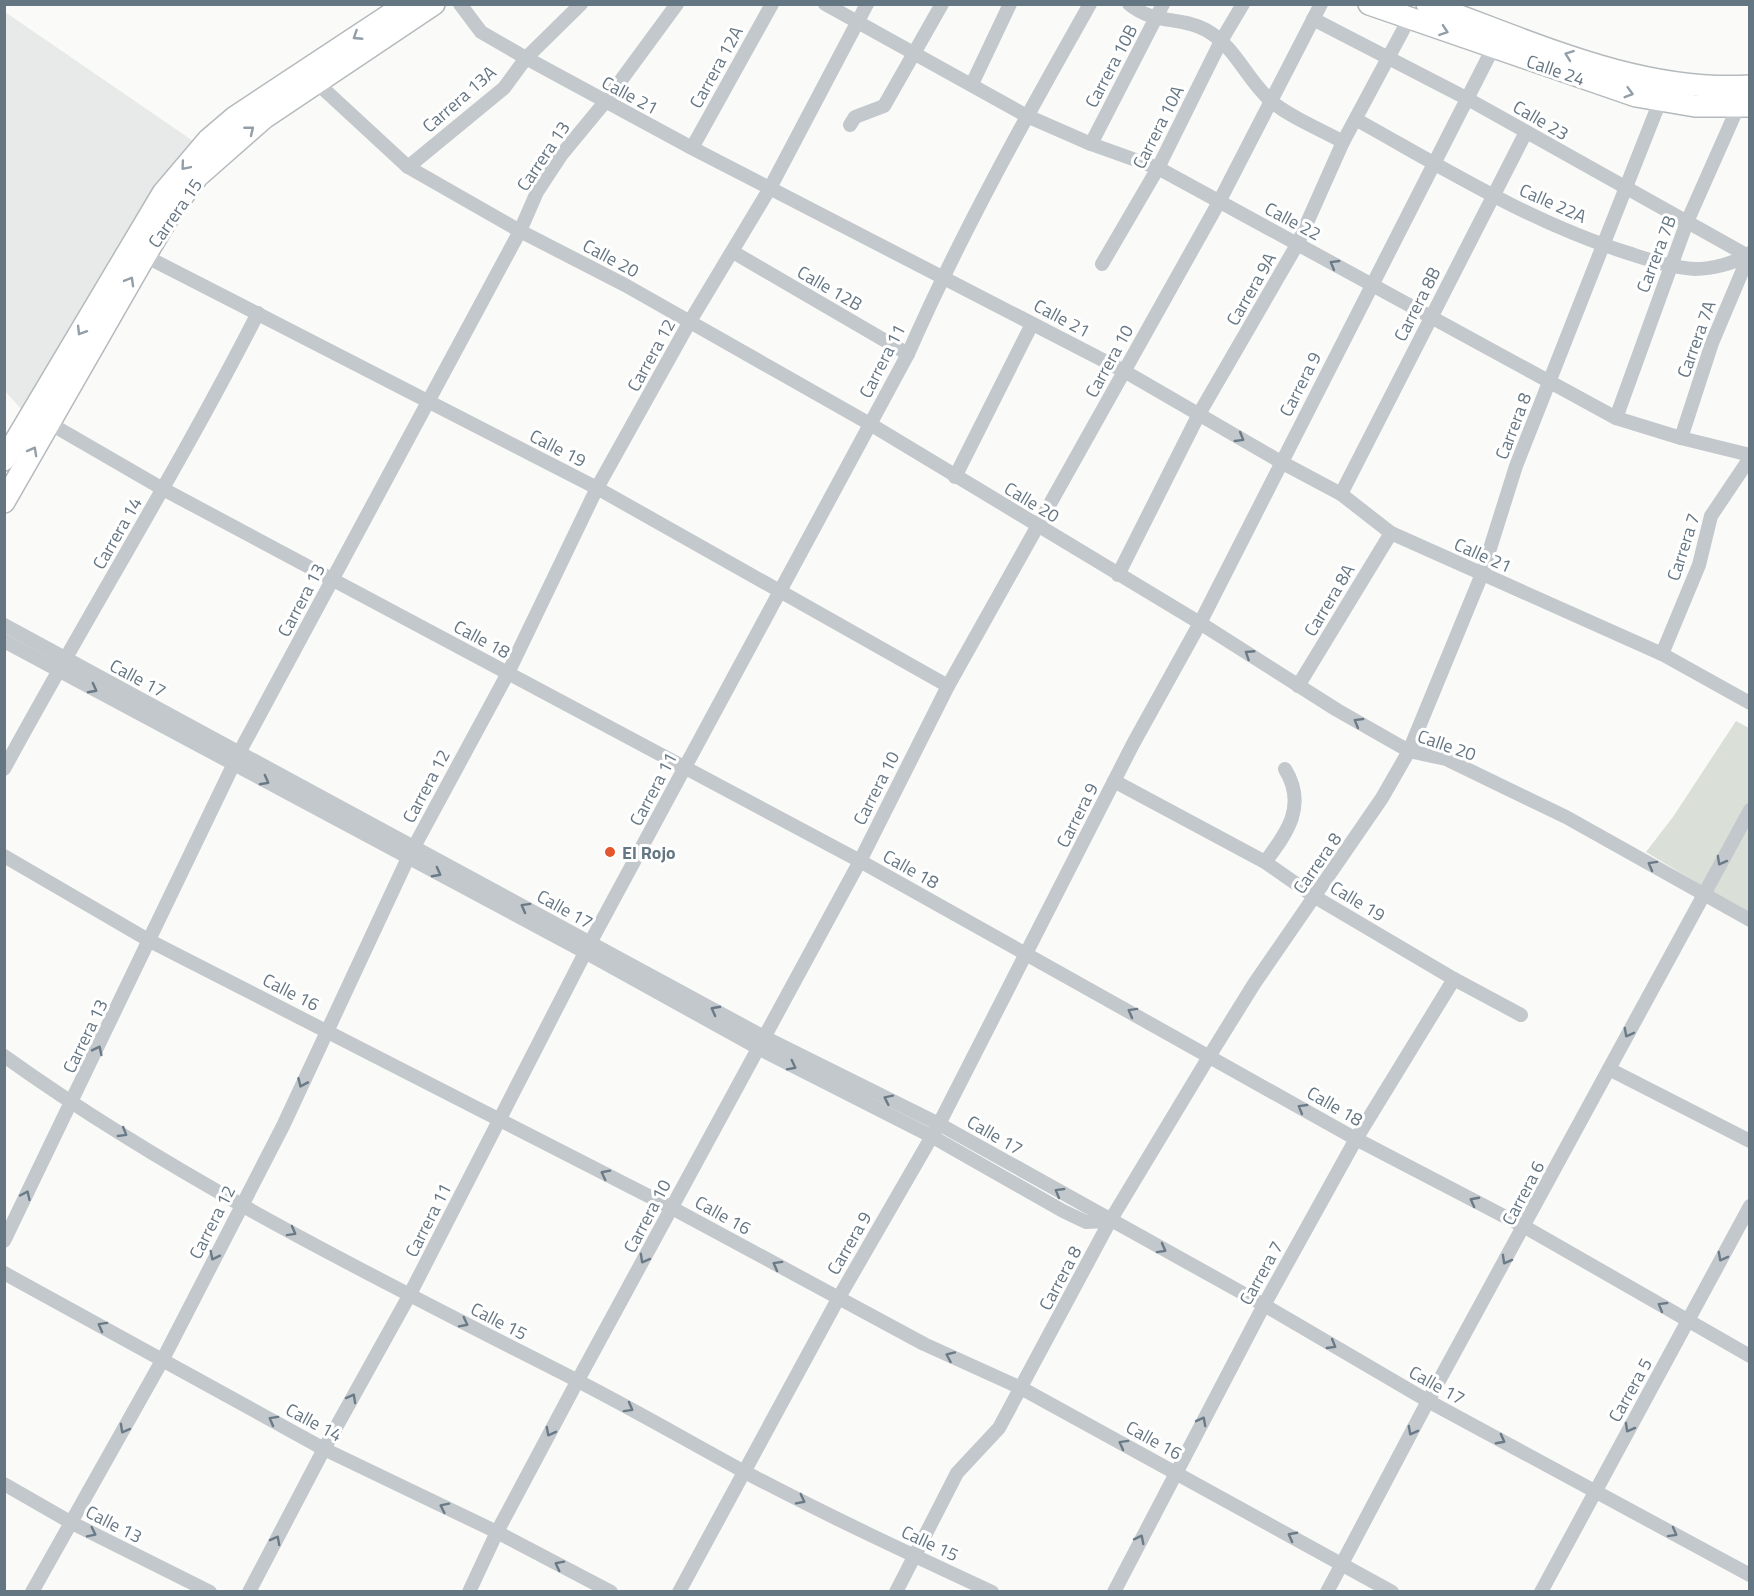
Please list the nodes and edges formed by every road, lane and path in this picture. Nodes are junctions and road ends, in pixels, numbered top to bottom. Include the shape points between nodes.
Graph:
1 (406, 4) edge
2 (434, 4) edge
3 (460, 4) edge
4 (581, 4) edge
5 (677, 4) edge
6 (772, 4) edge
7 (825, 4) edge
8 (867, 4) edge
9 (942, 4) edge
10 (1010, 4) edge
11 (1090, 4) edge
12 (1129, 4) edge
13 (1163, 4) edge
14 (1243, 4) edge
15 (1321, 4) edge
16 (1369, 4) edge
17 (1427, 4) edge
18 (1313, 19) junction
19 (1410, 19) junction
20 (1156, 20) junction
21 (858, 23) junction
22 (1221, 41) junction
23 (1493, 48) junction
24 (915, 54) junction
25 (526, 58) junction
26 (1390, 58) junction
27 (316, 82) junction
28 (972, 84) junction
29 (1749, 86) edge
30 (1466, 98) junction
31 (1271, 101) junction
32 (1660, 101) junction
33 (605, 102) junction
34 (1744, 107) edge
35 (1027, 116) junction
36 (1357, 120) junction
37 (850, 125) dead end
38 (1526, 132) junction
39 (1343, 142) junction
40 (1091, 144) junction
41 (692, 148) junction
42 (1434, 163) junction
43 (408, 167) junction
44 (1158, 168) junction
45 (770, 188) junction
46 (1625, 188) junction
47 (1492, 196) junction
48 (1218, 202) junction
49 (1687, 222) junction
50 (520, 231) junction
51 (1298, 243) junction
52 (1604, 245) junction
53 (733, 252) junction
54 (145, 256) junction
55 (1749, 256) edge
56 (1102, 264) dead end
57 (1669, 266) junction
58 (943, 275) junction
59 (1370, 285) junction
60 (258, 313) junction
61 (1430, 318) junction
62 (689, 323) junction
63 (1032, 324) junction
64 (908, 354) junction
65 (1124, 371) junction
66 (1550, 380) junction
67 (428, 403) junction
68 (1199, 414) junction
69 (1616, 418) junction
70 (49, 423) junction
71 (870, 424) junction
72 (1681, 438) junction
73 (1749, 456) edge
74 (4, 460) edge
75 (1281, 462) junction
76 (955, 477) junction
77 (597, 488) junction
78 (163, 489) junction
79 (1341, 494) junction
80 (4, 502) edge
81 (1038, 526) junction
82 (1390, 533) junction
83 (1482, 574) junction
84 (1118, 575) junction
85 (332, 580) junction
86 (781, 590) junction
87 (1200, 623) junction
88 (4, 625) edge
89 (4, 641) edge
90 (1662, 654) junction
91 (61, 665) junction
92 (508, 673) junction
93 (948, 686) junction
94 (1298, 686) junction
95 (1749, 703) edge
96 (1409, 751) junction
97 (237, 759) junction
98 (685, 768) junction
99 (4, 769) edge
100 (1285, 769) dead end
101 (1114, 781) junction
102 (1749, 810) edge
103 (411, 852) junction
104 (4, 856) edge
105 (860, 861) junction
106 (1265, 862) junction
107 (1703, 893) junction
108 (1315, 897) junction
109 (1749, 920) edge
110 (150, 941) junction
111 (588, 947) junction
112 (1028, 954) junction
113 (1454, 979) junction
114 (1521, 1015) dead end
115 (326, 1030) junction
116 (761, 1043) junction
117 (1210, 1055) junction
118 (4, 1056) edge
119 (1609, 1069) junction
120 (72, 1103) junction
121 (498, 1120) junction
122 (935, 1130) junction
123 (1356, 1139) junction
124 (1749, 1141) edge
125 (241, 1204) junction
126 (1749, 1206) edge
127 (672, 1208) junction
128 (1110, 1221) junction
129 (1525, 1227) junction
130 (4, 1241) edge
131 (4, 1274) edge
132 (409, 1296) junction
133 (838, 1299) junction
134 (1264, 1305) junction
135 (1688, 1321) junction
136 (1749, 1356) edge
137 (163, 1359) junction
138 (578, 1380) junction
139 (1021, 1388) junction
140 (1428, 1401) junction
141 (324, 1449) junction
142 (745, 1472) junction
143 (1175, 1472) junction
144 (4, 1484) edge
145 (1595, 1490) junction
146 (72, 1523) junction
147 (497, 1532) junction
148 (913, 1556) junction
149 (1343, 1563) junction
150 (1749, 1575) edge
151 (32, 1592) edge
152 (210, 1592) edge
153 (249, 1592) edge
154 (469, 1592) edge
155 (611, 1592) edge
156 (679, 1592) edge
157 (896, 1592) edge
158 (992, 1592) edge
159 (1114, 1592) edge
160 (1327, 1592) edge
161 (1392, 1592) edge
162 (1541, 1592) edge

1 -> 74 main road, Carrera 15 via 235,117 187,163 158,201
2 - 27 main road, Carrera 15
3 - 25 street, Calle 21 via 481,32
4 - 25 street, Carrera 13A
5 - 33 street, Carrera 13
6 - 41 street, Carrera 12A
7 - 21 street, Calle 22
8 - 21 street, Carrera 12
9 - 24 street
10 - 28 street
11 - 35 street, Carrera 11
12 - 20 street
13 - 20 street, Carrera 10B
14 - 22 street, Carrera 10A
15 - 18 street, Carrera 10
16 - 19 main road, Calle 24
29 -> 17 main road, Calle 24 via 1699,86 1636,77
18 - 26 street, Calle 23
18 - 31 street, Carrera 10
19 -> 23 main road, Calle 24
19 - 26 street, Carrera 9A
20 - 22 street via 1192,24
20 - 40 street, Carrera 10B
21 - 24 street, Calle 22
21 - 45 street, Carrera 12
22 - 31 street
22 - 44 street, Carrera 10A
23 - 30 street, Carrera 9
23 -> 32 main road, Calle 24
24 - 28 street, Calle 22
24 - 37 street via 884,106 855,117
25 - 33 street, Calle 21
25 - 43 street, Carrera 13A via 504,88
26 - 30 street, Calle 23
26 - 36 street, Carrera 9A
27 - 43 street, Calle 20
54 -> 27 main road, Carrera 15 via 198,176 264,118
28 - 35 street, Calle 22
30 - 38 street, Calle 23
30 - 42 street, Carrera 9
31 - 39 street
31 - 48 street, Carrera 10
32 - 34 main road, Calle 24
32 - 46 street, Carrera 8
33 - 41 street, Calle 21
33 - 50 street, Carrera 13 via 561,154 537,192
34 - 49 street, Carrera 7B
35 - 40 street, Calle 22
35 - 58 street, Carrera 11
36 - 39 street, Carrera 9A
36 - 42 street, Calle 22A
38 - 46 street, Calle 23
38 - 47 street, Carrera 8B
39 - 51 street, Carrera 9A
40 - 44 street, Calle 22
41 - 45 street, Calle 21
42 - 47 street, Calle 22A
42 - 59 street, Carrera 9
43 - 50 street, Calle 20
44 - 48 street, Calle 22
44 - 56 street, Carrera 10A
45 - 53 street, Carrera 12
45 - 58 street, Calle 21
46 - 49 street, Calle 23
46 - 52 street, Carrera 8
47 - 52 street, Calle 22A
47 - 61 street, Carrera 8B
48 - 51 street, Calle 22
48 - 65 street, Carrera 10
49 - 55 street, Calle 23
49 - 57 street, Carrera 7B
50 - 62 street, Calle 20
50 - 67 street, Carrera 13
59 -> 51 street, Calle 22
51 - 68 street, Carrera 9A
52 - 57 street, Calle 22A
52 - 66 street, Carrera 8
53 - 62 street, Carrera 12
53 - 64 street, Calle 12B
54 - 60 street, Calle 19
70 -> 54 main road, Carrera 15
55 - 57 street, Calle 22A via 1713,268
55 - 72 street, Carrera 7A via 1712,343
57 - 69 street, Carrera 7B
58 - 63 street, Calle 21
58 - 64 street, Carrera 11
59 - 61 street, Calle 22
59 - 75 street, Carrera 9
60 - 67 street, Calle 19
60 - 78 street, Carrera 14
61 - 66 street, Calle 22
61 - 79 street, Carrera 8B
62 - 71 street, Calle 20
62 - 77 street, Carrera 12
63 - 65 street, Calle 21
63 - 76 street
64 - 71 street, Carrera 11
65 - 68 street, Calle 21
65 - 81 street, Carrera 10
66 - 69 street, Calle 22
66 - 83 street, Carrera 8 via 1516,466
67 - 77 street, Calle 19
67 - 85 street, Carrera 13
68 -> 75 street, Calle 21
68 - 84 street, Carrera 9A
69 - 72 street, Calle 22
70 - 78 street, Calle 18
80 -> 70 main road, Carrera 15
71 - 76 street, Calle 20
71 - 86 street, Carrera 11
72 - 73 street, Calle 22
73 - 90 street, Carrera 7 via 1712,516 1699,565
75 - 79 street, Calle 21
75 - 87 street, Carrera 9
76 - 81 street, Calle 20
77 - 86 street, Calle 19
77 - 92 street, Carrera 12
78 - 85 street, Calle 18
78 - 91 street, Carrera 14
79 - 82 street, Calle 21
81 - 84 street, Calle 20
81 - 93 street, Carrera 10
82 - 83 street, Calle 21
82 - 94 street, Carrera 8A
83 - 90 street, Calle 21
83 - 96 street, Carrera 8
84 - 87 street, Calle 20
85 - 92 street, Calle 18
85 - 97 street, Carrera 13
86 - 93 street, Calle 19
86 - 98 street, Carrera 11
94 -> 87 street, Calle 20
87 - 101 street, Carrera 9
88 - 91 street, Calle 17
89 - 91 street, Calle 17
90 - 95 street, Calle 21
91 - 97 street, Calle 17
91 - 99 street, Carrera 14
92 - 98 street, Calle 18
92 - 103 street, Carrera 12
93 - 105 street, Carrera 10
96 -> 94 street, Calle 20
107 -> 96 street, Calle 20 via 1566,817 1446,759
96 - 108 street, Carrera 8
97 - 103 street, Calle 17
97 - 110 street, Carrera 13
98 - 105 street, Calle 18
98 - 111 street, Carrera 11
100 - 106 street via 1294,784 1296,802 1290,824
101 - 106 street, Calle 19
101 - 112 street, Carrera 9
102 -> 107 street, Carrera 6
103 - 111 street, Calle 17
103 - 115 street, Carrera 12
104 - 110 street, Calle 16
105 - 112 street, Calle 18
105 - 116 street, Carrera 10
106 - 108 street, Calle 19
107 - 109 street, Calle 20
107 -> 119 street, Carrera 6
108 - 113 street, Calle 19
108 - 117 street, Carrera 8
110 - 115 street, Calle 16
120 -> 110 street, Carrera 13
111 - 116 street, Calle 17
111 - 121 street, Carrera 11
117 -> 112 street, Calle 18
112 - 122 street, Carrera 9
113 - 114 street, Calle 19
113 - 123 street, Carrera 7
115 - 121 street, Calle 16
115 -> 125 street, Carrera 12 via 283,1126
116 - 122 street, Calle 17
116 - 127 street, Carrera 10
123 -> 117 street, Calle 18
117 - 128 street, Carrera 8
118 - 120 street, Calle 15
119 - 124 street
119 - 129 street, Carrera 6
120 -> 125 street, Calle 15
130 -> 120 street, Carrera 13
127 -> 121 street, Calle 16
121 - 132 street, Carrera 11
122 - 128 street, Calle 17
122 - 133 street, Carrera 9
129 -> 123 street, Calle 18
123 - 134 street, Carrera 7
125 -> 132 street, Calle 15
125 -> 137 street, Carrera 12
126 -> 135 street, Carrera 5
133 -> 127 street, Calle 16
127 -> 138 street, Carrera 10
128 -> 134 street, Calle 17
128 - 139 street, Carrera 8
135 -> 129 street, Calle 18
129 -> 140 street, Carrera 6
137 -> 131 street, Calle 14
132 -> 138 street, Calle 15
141 -> 132 street, Carrera 11
139 -> 133 street, Calle 16
133 - 142 street, Carrera 9
134 -> 140 street, Calle 17
143 -> 134 street, Carrera 7
135 - 136 street, Calle 18
135 -> 145 street, Carrera 5
141 -> 137 street, Calle 14
137 -> 146 street, Carrera 12
138 -> 142 street, Calle 15
138 -> 147 street, Carrera 10
143 -> 139 street, Calle 16
139 - 148 street, Carrera 8 via 999,1428 957,1473
140 -> 145 street, Calle 17
140 -> 149 street, Carrera 6
147 -> 141 street, Calle 14
153 -> 141 street, Carrera 11
142 -> 148 street, Calle 15
142 - 156 street, Carrera 9
149 -> 143 street, Calle 16
159 -> 143 street, Carrera 7
144 - 146 street, Calle 13
145 -> 150 street, Calle 17
145 - 162 street, Carrera 5
146 - 151 street, Carrera 12
146 -> 152 street, Calle 13
147 - 154 street, Carrera 10
155 -> 147 street, Calle 14
148 - 157 street, Carrera 8
148 - 158 street, Calle 15
149 - 160 street, Carrera 6
149 - 161 street, Calle 16

